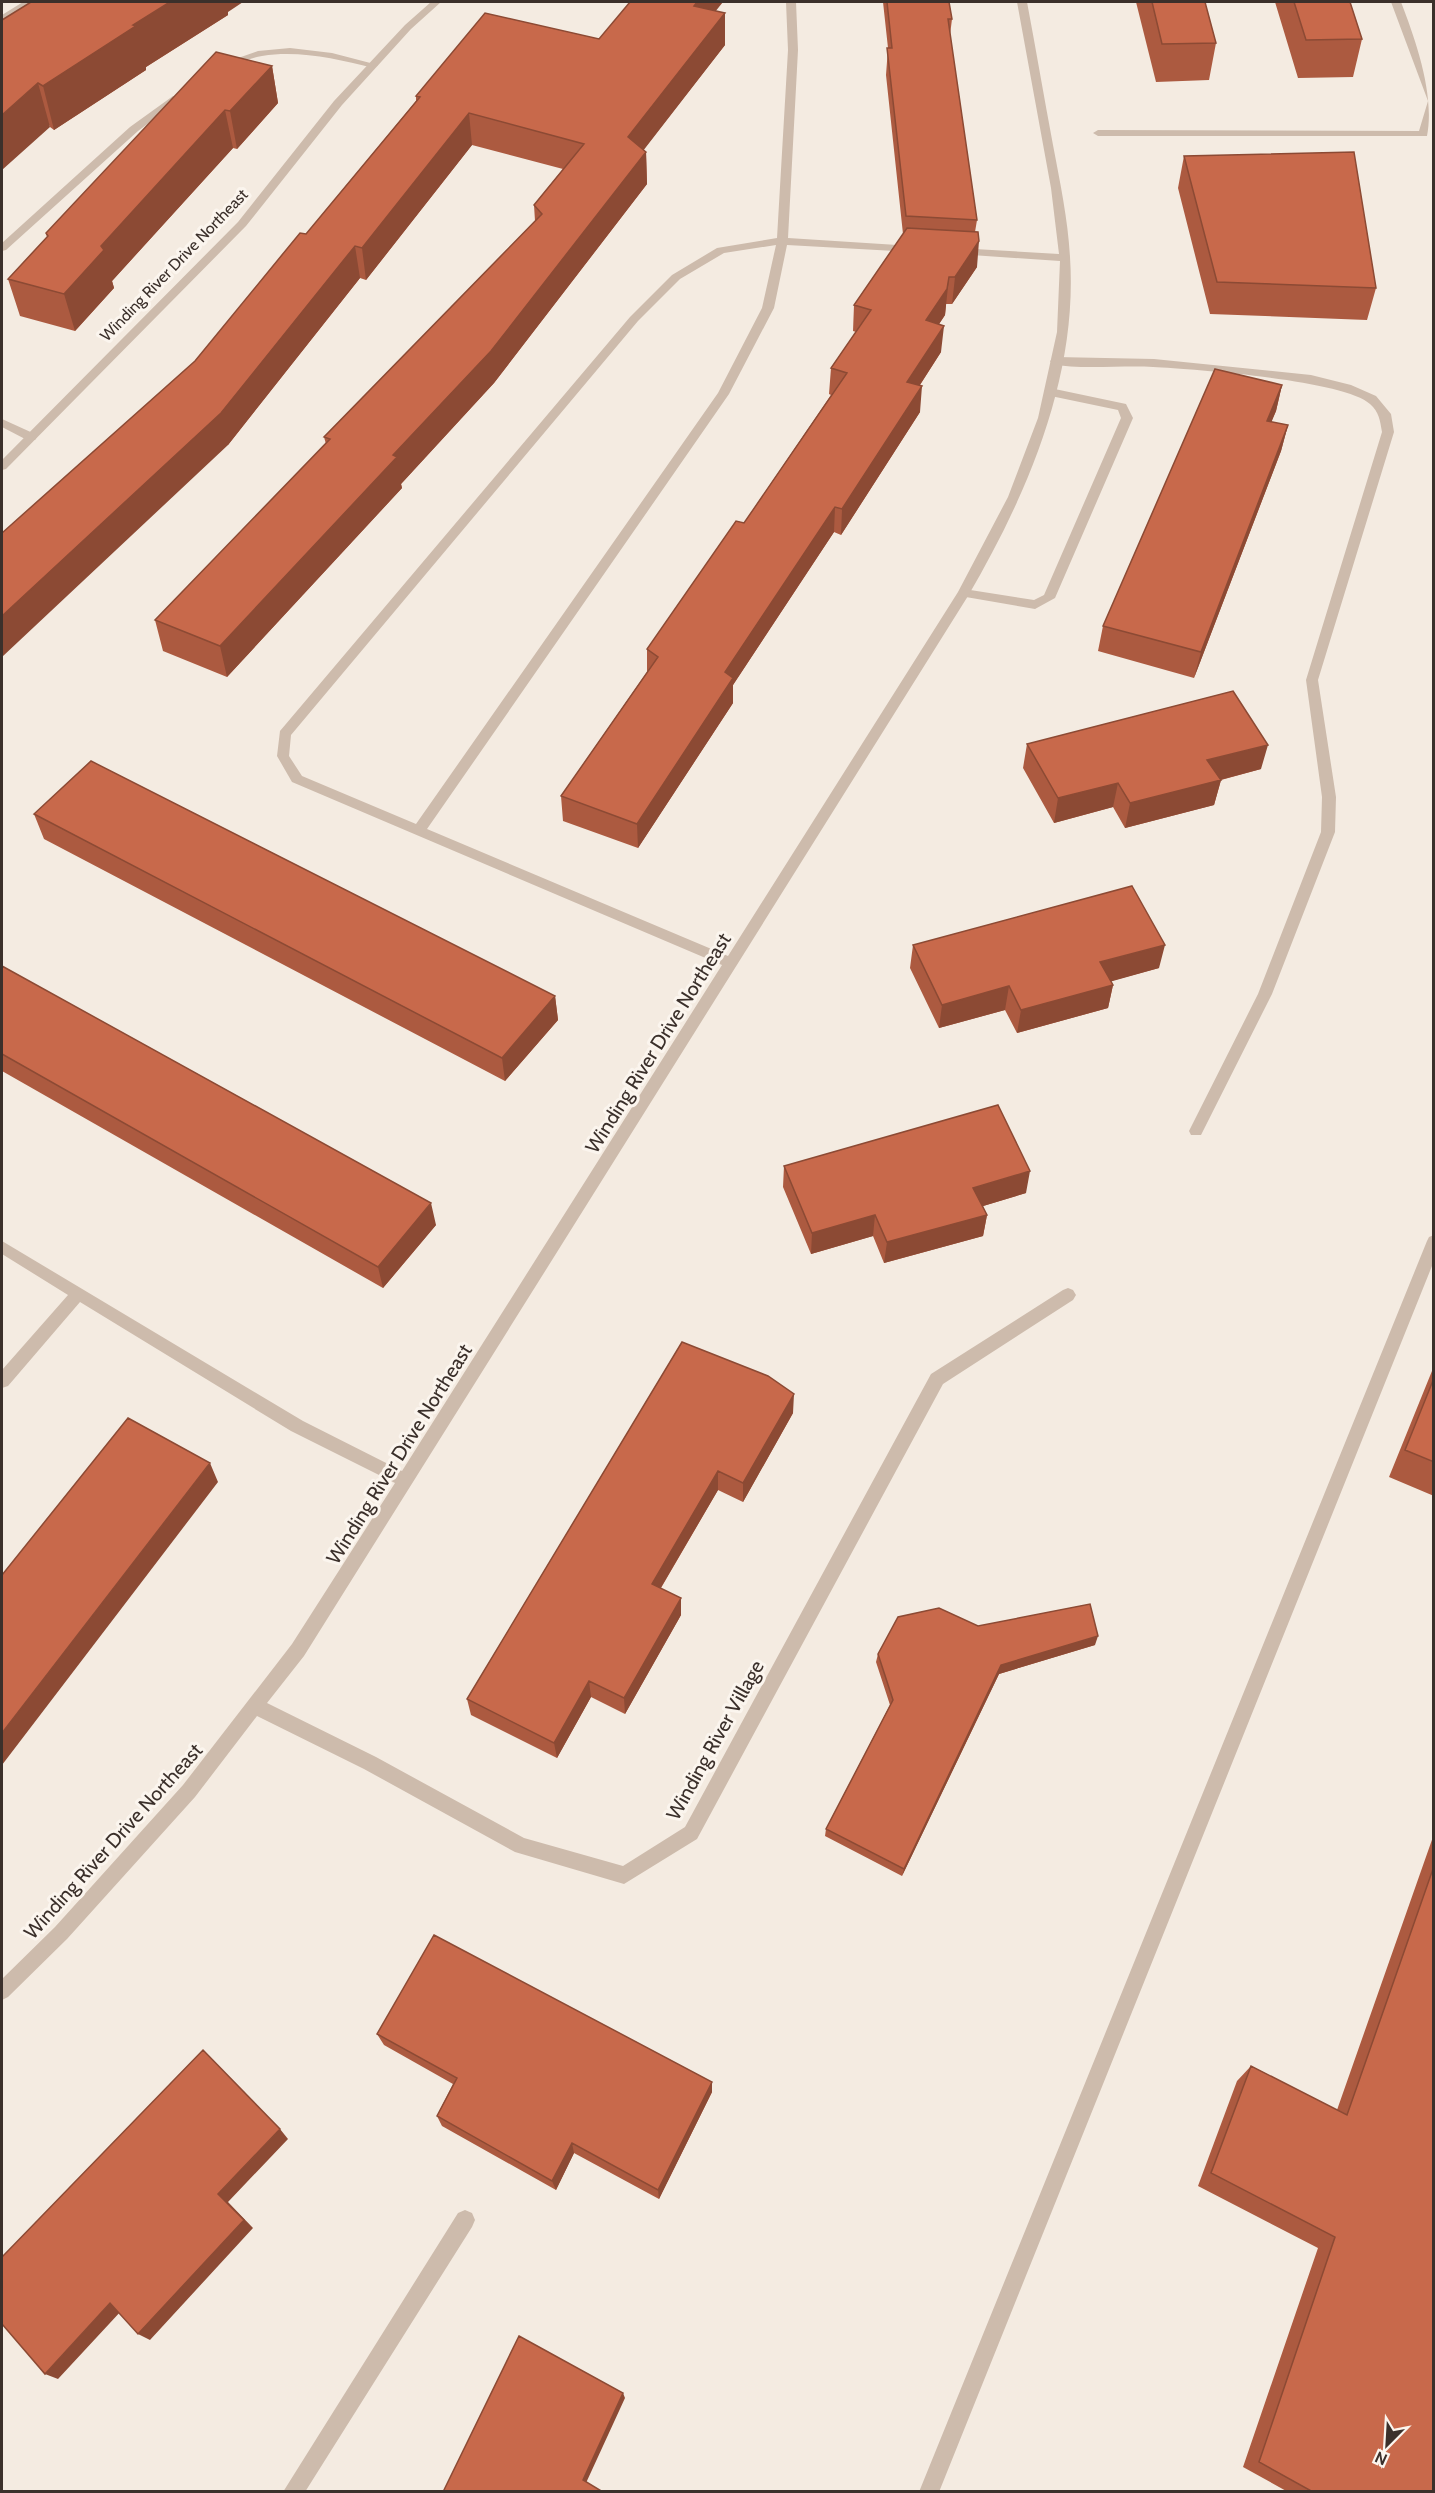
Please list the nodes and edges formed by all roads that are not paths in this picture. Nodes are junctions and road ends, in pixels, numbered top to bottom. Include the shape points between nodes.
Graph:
1 (29, 2) edge
2 (436, 2) edge
3 (791, 2) edge
4 (1022, 2) edge
5 (1396, 2) edge
6 (2, 19) edge
7 (374, 65) junction
8 (221, 66) edge
9 (182, 94) edge
10 (1098, 133) dead end
11 (782, 241) junction
12 (2, 248) edge
13 (924, 249) edge
14 (947, 251) edge
15 (1065, 258) junction
16 (1056, 361) junction
17 (1050, 392) junction
18 (2, 423) edge
19 (31, 437) junction
20 (2, 466) edge
21 (964, 593) junction
22 (418, 832) junction
23 (732, 963) junction
24 (1196, 1131) dead end
25 (1434, 1241) edge
26 (2, 1247) edge
27 (78, 1294) junction
28 (1068, 1295) dead end
29 (2, 1381) edge
30 (405, 1480) junction
31 (255, 1706) junction
32 (2, 1991) edge
33 (465, 2220) dead end
34 (293, 2492) edge
35 (929, 2492) edge

1 - 6 street
2 - 7 street, Winding River Drive Northeast
3 - 11 street via 793,50
4 - 15 street, Winding River Drive Northeast
5 - 10 street via 1433,101 1423,134
7 - 8 street via 288,50 261,53
7 - 19 street, Winding River Drive Northeast via 242,224
9 - 12 street via 134,129
11 - 13 street
11 - 22 street via 768,308 723,394
11 - 22 street via 721,250 676,277 634,319 285,734 283,756 297,779
14 - 15 street
15 - 16 street, Winding River Drive Northeast via 1063,332
16 - 17 street, Winding River Drive Northeast
16 - 24 street via 1154,363 1311,379 1372,399 1385,414 1388,432 1312,680 1329,797 1328,832 1265,994
17 - 21 street, Winding River Drive Northeast via 1014,497
17 - 21 street via 1122,407 1127,418 1049,598 1035,604
18 - 19 street
19 - 20 street, Winding River Drive Northeast
21 - 23 street, Winding River Drive Northeast
22 - 23 street
23 - 30 street, Winding River Drive Northeast
25 - 35 street
26 - 27 street
27 - 29 street
27 - 30 street via 297,1426
28 - 31 street, Winding River Village via 937,1379 691,1833 624,1875 521,1846 370,1763
30 - 31 street, Winding River Drive Northeast via 298,1650
31 - 32 street, Winding River Drive Northeast via 189,1791 61,1933
33 - 34 street

